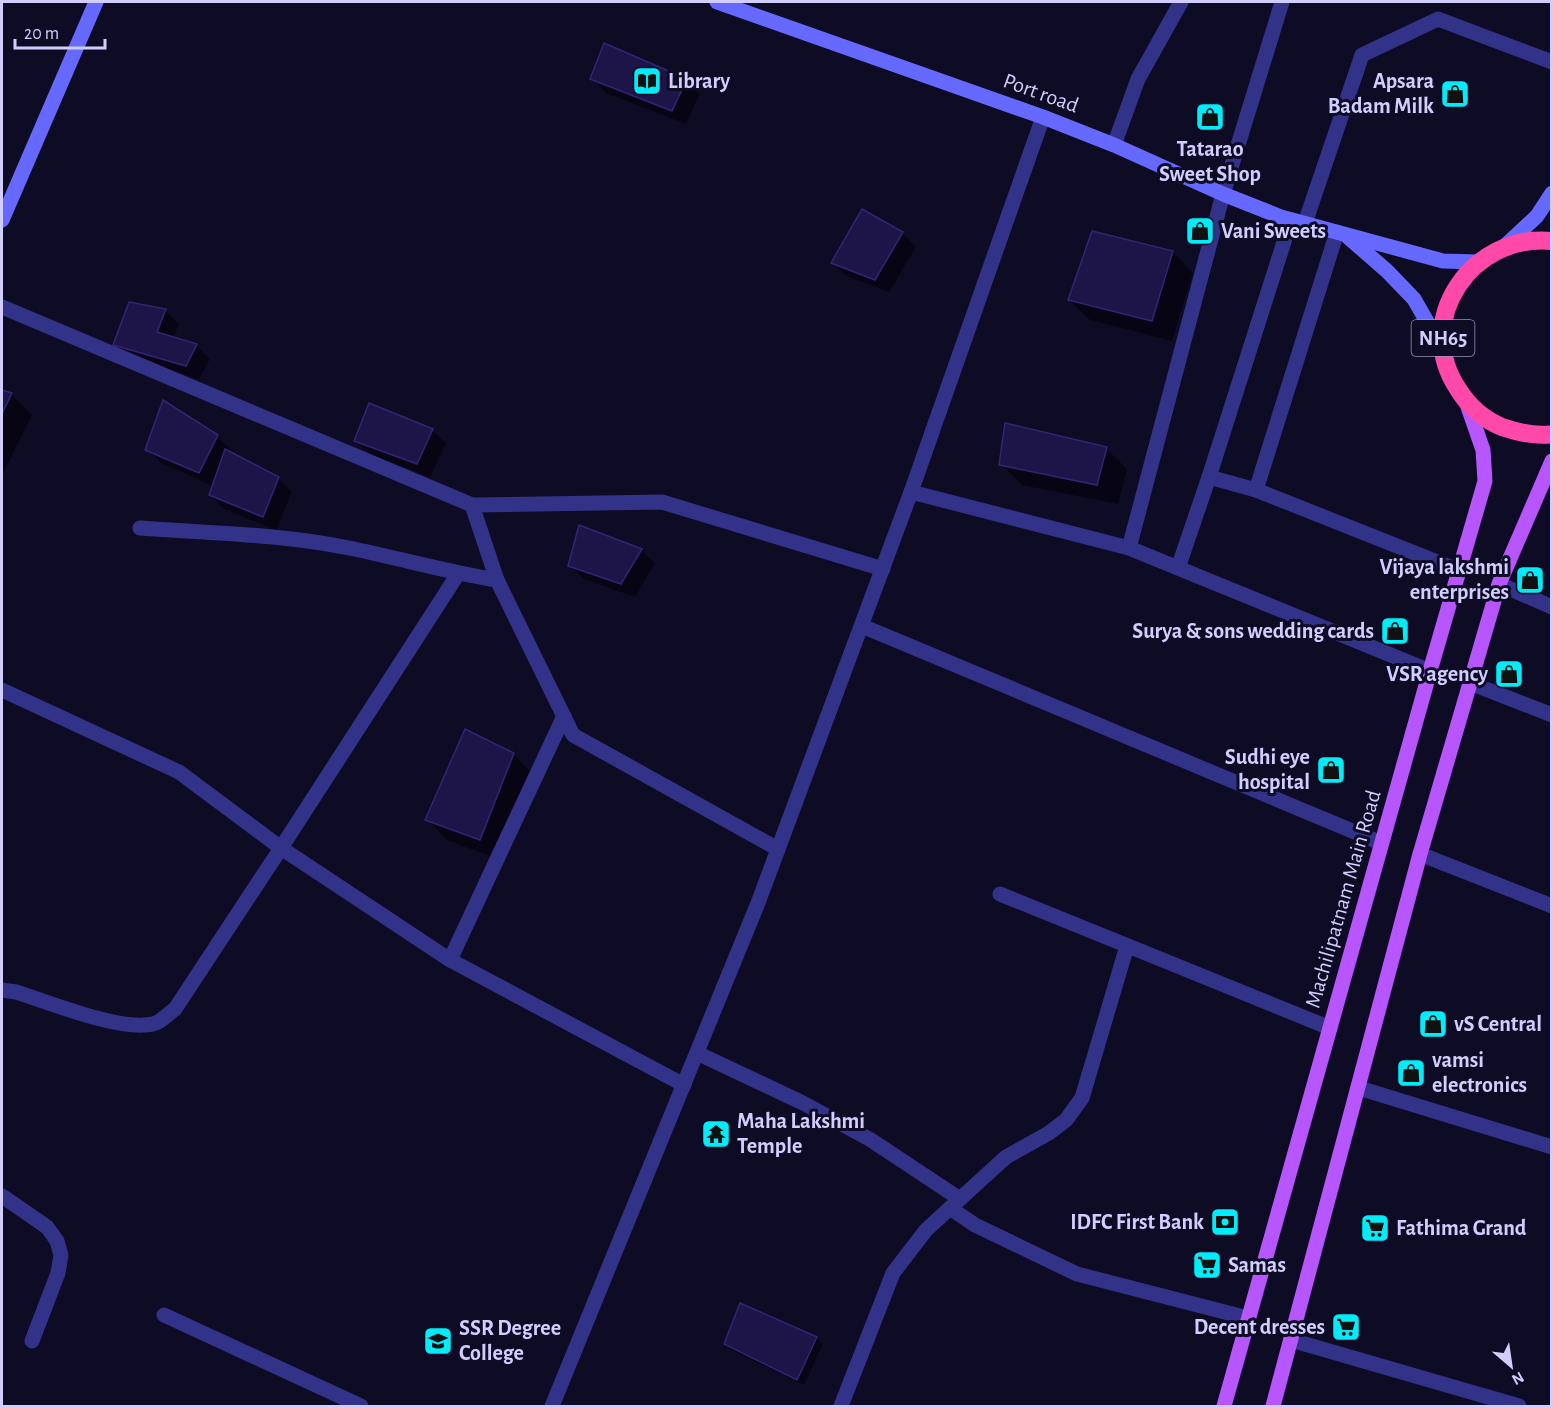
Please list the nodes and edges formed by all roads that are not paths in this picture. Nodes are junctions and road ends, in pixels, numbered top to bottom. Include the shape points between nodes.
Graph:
1 (93, 2) edge
2 (717, 2) edge
3 (1181, 2) edge
4 (1282, 2) edge
5 (1551, 62) edge
6 (1043, 117) junction
7 (1114, 145) junction
8 (1551, 193) edge
9 (1222, 194) junction
10 (2, 220) edge
11 (1298, 222) junction
12 (1342, 233) junction
13 (1551, 241) edge
14 (1506, 245) junction
15 (1478, 262) junction
16 (2, 307) edge
17 (1442, 348) junction
18 (1467, 404) junction
19 (1551, 434) edge
20 (1551, 461) edge
21 (1209, 477) junction
22 (1256, 490) junction
23 (911, 492) junction
24 (472, 505) junction
25 (140, 528) dead end
26 (1129, 548) junction
27 (1178, 568) junction
28 (883, 569) junction
29 (1460, 571) junction
30 (458, 574) junction
31 (497, 580) junction
32 (1499, 584) junction
33 (1551, 607) edge
34 (862, 626) junction
35 (1430, 671) junction
36 (1470, 683) junction
37 (2, 690) edge
38 (1551, 715) edge
39 (564, 716) junction
40 (1381, 843) junction
41 (281, 848) junction
42 (778, 849) junction
43 (1420, 854) junction
44 (1000, 894) dead end
45 (1551, 906) edge
46 (1127, 946) junction
47 (450, 960) junction
48 (2, 990) edge
49 (1330, 1028) junction
50 (697, 1053) junction
51 (684, 1085) junction
52 (1359, 1088) junction
53 (1551, 1147) edge
54 (2, 1196) edge
55 (955, 1203) junction
56 (164, 1315) dead end
57 (1248, 1318) junction
58 (1291, 1340) junction
59 (32, 1341) dead end
60 (361, 1407) edge
61 (552, 1407) edge
62 (841, 1407) edge
63 (1224, 1407) edge
64 (1273, 1407) edge
65 (1519, 1407) edge

1 - 10 main road
2 - 6 main road, Port road
3 - 7 street via 1138,79
4 - 9 street
5 - 11 street via 1438,19 1362,56
6 - 7 main road, Port road
6 - 23 street
7 - 9 main road, Port road
8 - 14 main road via 1537,216
9 - 11 main road, Port road
9 - 26 street
11 - 12 main road, Port road
11 - 21 street
12 - 15 main road, Port road via 1443,261
12 - 17 main road, Port road via 1414,299
12 - 22 street
13 - 14 highway, NH65 via 1536,239
14 - 15 highway, NH65
15 - 17 highway, NH65 via 1457,286 1444,316
16 - 24 street
17 - 18 highway, NH65 via 1450,378
18 - 19 highway, NH65 via 1490,422 1516,432
18 - 29 main road, Machilipatnam Main Road via 1483,450 1485,481
20 - 32 main road
21 - 22 street
21 - 27 street
22 - 29 street
23 - 26 street
23 - 28 street
24 - 28 street via 662,502
24 - 31 street
25 - 30 street via 270,537 348,548
26 - 27 street
27 - 35 street
28 - 34 street
29 - 35 main road, Machilipatnam Main Road
30 - 31 street
30 - 41 street
31 - 39 street
32 - 33 street
32 - 36 main road
34 - 40 street
34 - 42 street
35 - 40 main road, Machilipatnam Main Road
36 - 38 street
36 - 43 main road
37 - 41 street via 179,772
39 - 42 street via 573,735
39 - 47 street
40 - 49 main road, Machilipatnam Main Road
41 - 47 street
41 - 48 street via 175,1009 157,1022 113,1022
42 - 50 street
43 - 45 street
43 - 52 main road
44 - 46 street
46 - 49 street
46 - 55 street via 1082,1098 1066,1120 1006,1157
47 - 51 street
49 - 57 main road, Machilipatnam Main Road
50 - 51 street
50 - 55 street via 871,1140
51 - 61 street
52 - 53 street
52 - 58 main road
54 - 59 street via 47,1227 61,1255
55 - 57 street via 975,1226 1077,1274
55 - 62 street via 926,1230 893,1273
56 - 60 street
57 - 63 main road, Machilipatnam Main Road
58 - 64 main road
58 - 65 street

